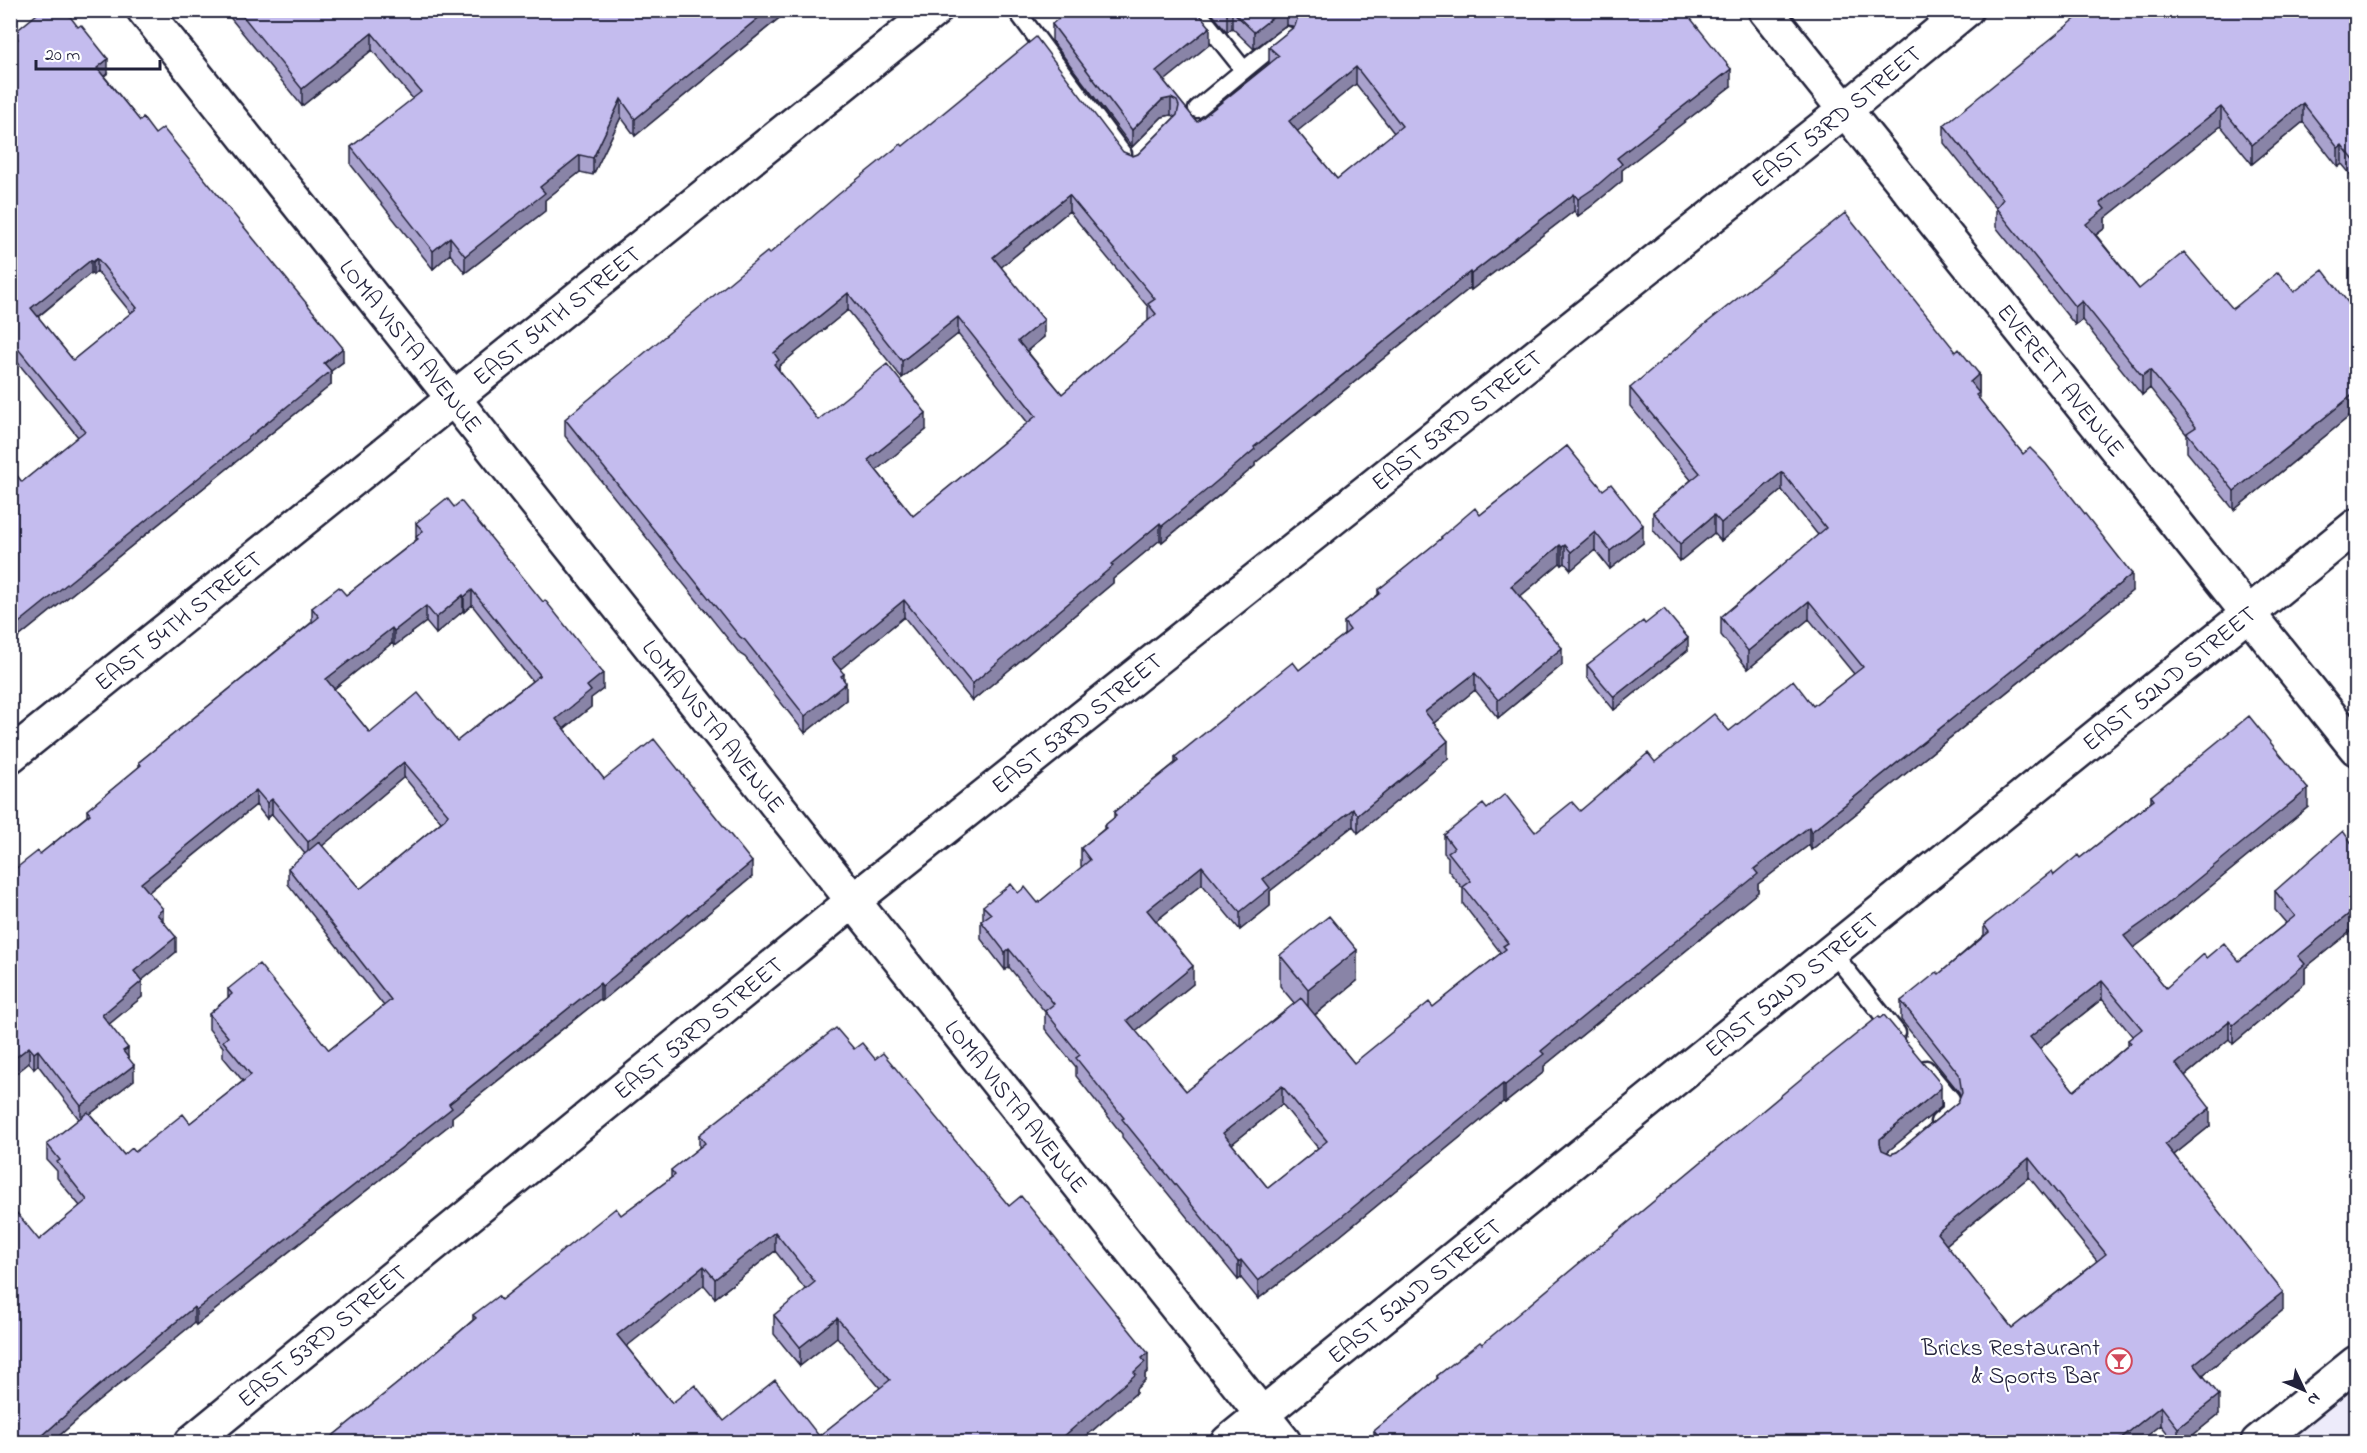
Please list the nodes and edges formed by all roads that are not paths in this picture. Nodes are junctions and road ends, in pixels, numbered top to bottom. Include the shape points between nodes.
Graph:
1 (144, 10) edge
2 (935, 10) edge
3 (1016, 10) edge
4 (1196, 10) edge
5 (1765, 10) edge
6 (1966, 10) edge
7 (1288, 35) edge
8 (1244, 70) junction
9 (1197, 109) dead end
10 (1845, 110) junction
11 (1138, 156) edge
12 (453, 399) junction
13 (2356, 526) edge
14 (2249, 614) junction
15 (2356, 748) edge
16 (10, 756) edge
17 (853, 901) junction
18 (1832, 952) junction
19 (1925, 1133) edge
20 (2356, 1363) edge
21 (1262, 1415) junction
22 (192, 1443) edge
23 (1228, 1443) edge
24 (1284, 1443) edge
25 (2258, 1443) edge

1 - 12 street, LOMA VISTA AVENUE
2 - 12 street, EAST 54TH STREET
3 - 11 lane via 1131,163
4 - 8 lane
5 - 10 street, EVERETT AVENUE
6 - 10 street, EAST 53RD STREET
7 - 8 lane
8 - 9 lane
10 - 14 street, EVERETT AVENUE
10 - 17 street, EAST 53RD STREET
12 - 16 street, EAST 54TH STREET
12 - 17 street, LOMA VISTA AVENUE
13 - 14 street, EAST 52ND STREET
14 - 15 street, EVERETT AVENUE
14 - 18 street, EAST 52ND STREET
17 - 21 street, LOMA VISTA AVENUE
17 - 22 street, EAST 53RD STREET
18 - 19 lane via 1951,1099 1951,1112
18 - 21 street, EAST 52ND STREET
20 - 25 street
21 - 23 street, EAST 52ND STREET
21 - 24 street, LOMA VISTA AVENUE

